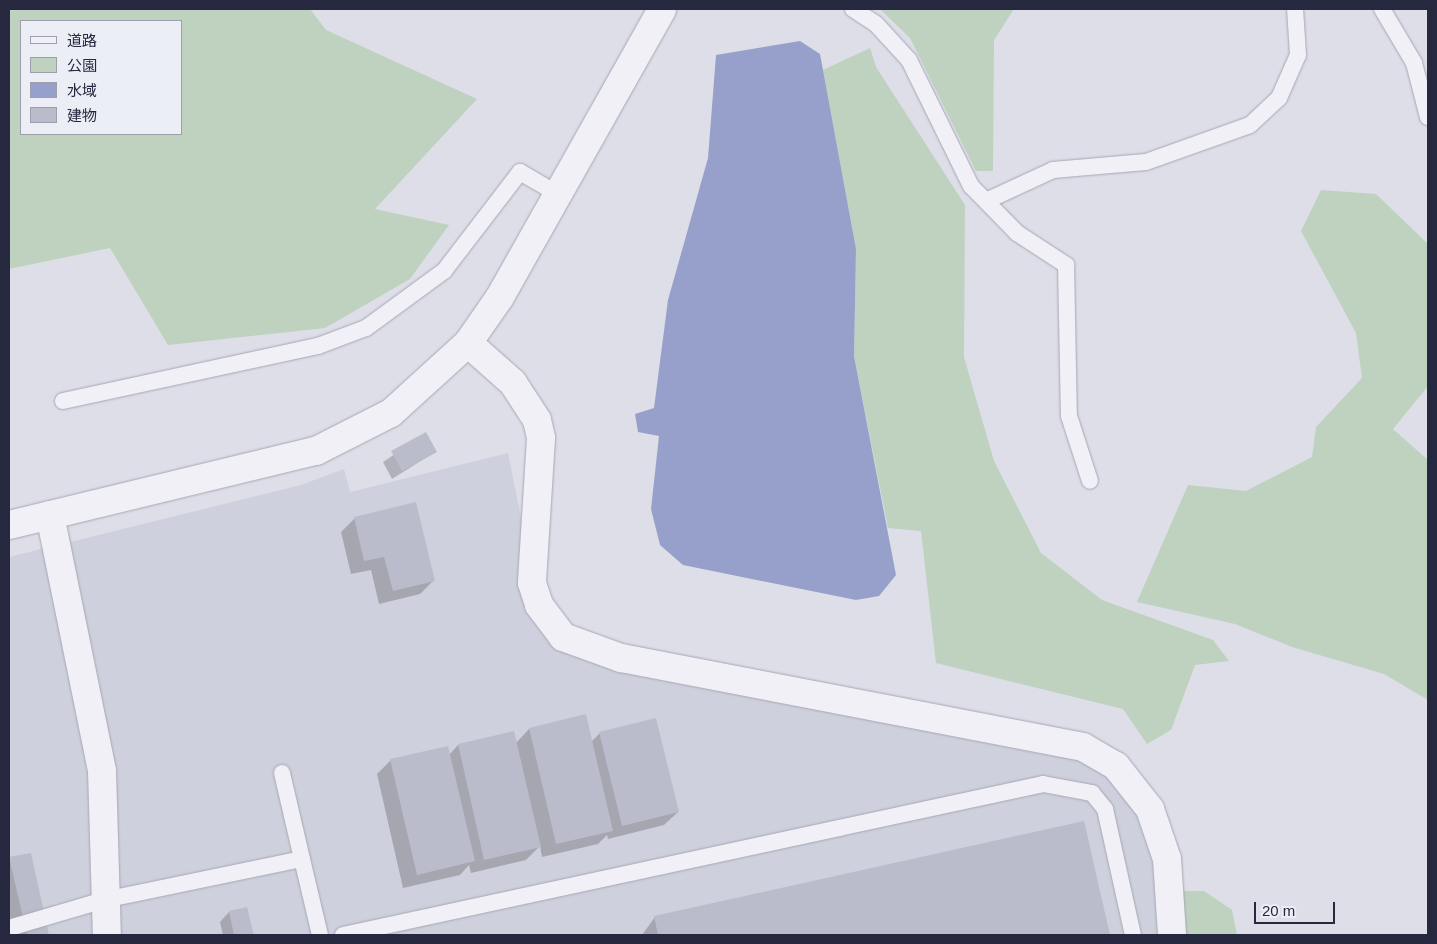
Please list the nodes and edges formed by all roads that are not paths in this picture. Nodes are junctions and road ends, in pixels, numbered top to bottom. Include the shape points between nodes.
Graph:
1 (662, 9) edge
2 (853, 9) edge
3 (1295, 9) edge
4 (1382, 9) edge
5 (1428, 117) edge
6 (558, 194) junction
7 (986, 201) junction
8 (468, 343) junction
9 (63, 401) dead end
10 (1090, 481) dead end
11 (50, 515) junction
12 (9, 526) edge
13 (282, 773) dead end
14 (302, 859) junction
15 (104, 900) junction
16 (9, 928) edge
17 (107, 935) edge
18 (320, 935) edge
19 (343, 935) edge
20 (1133, 935) edge
21 (1172, 935) edge

1 - 6 street
2 - 7 lane via 876,24 909,60 971,186
3 - 7 lane via 1298,55 1279,98 1250,126 1146,162 1053,170
4 - 5 lane via 1414,63
6 - 8 street via 534,242
6 - 9 lane via 520,172 444,271 366,328 318,346
7 - 10 lane via 1017,233 1066,266 1069,416
8 - 11 street via 391,412 316,451
8 - 21 street via 513,383 537,420 542,438 532,583 539,605 563,637 621,658 1082,748 1116,766 1150,809 1167,859
11 - 12 street
11 - 15 street via 102,771
13 - 14 lane
14 - 15 lane
14 - 18 lane
15 - 16 lane
15 - 17 street
19 - 20 lane via 1043,784 1092,793 1105,808

